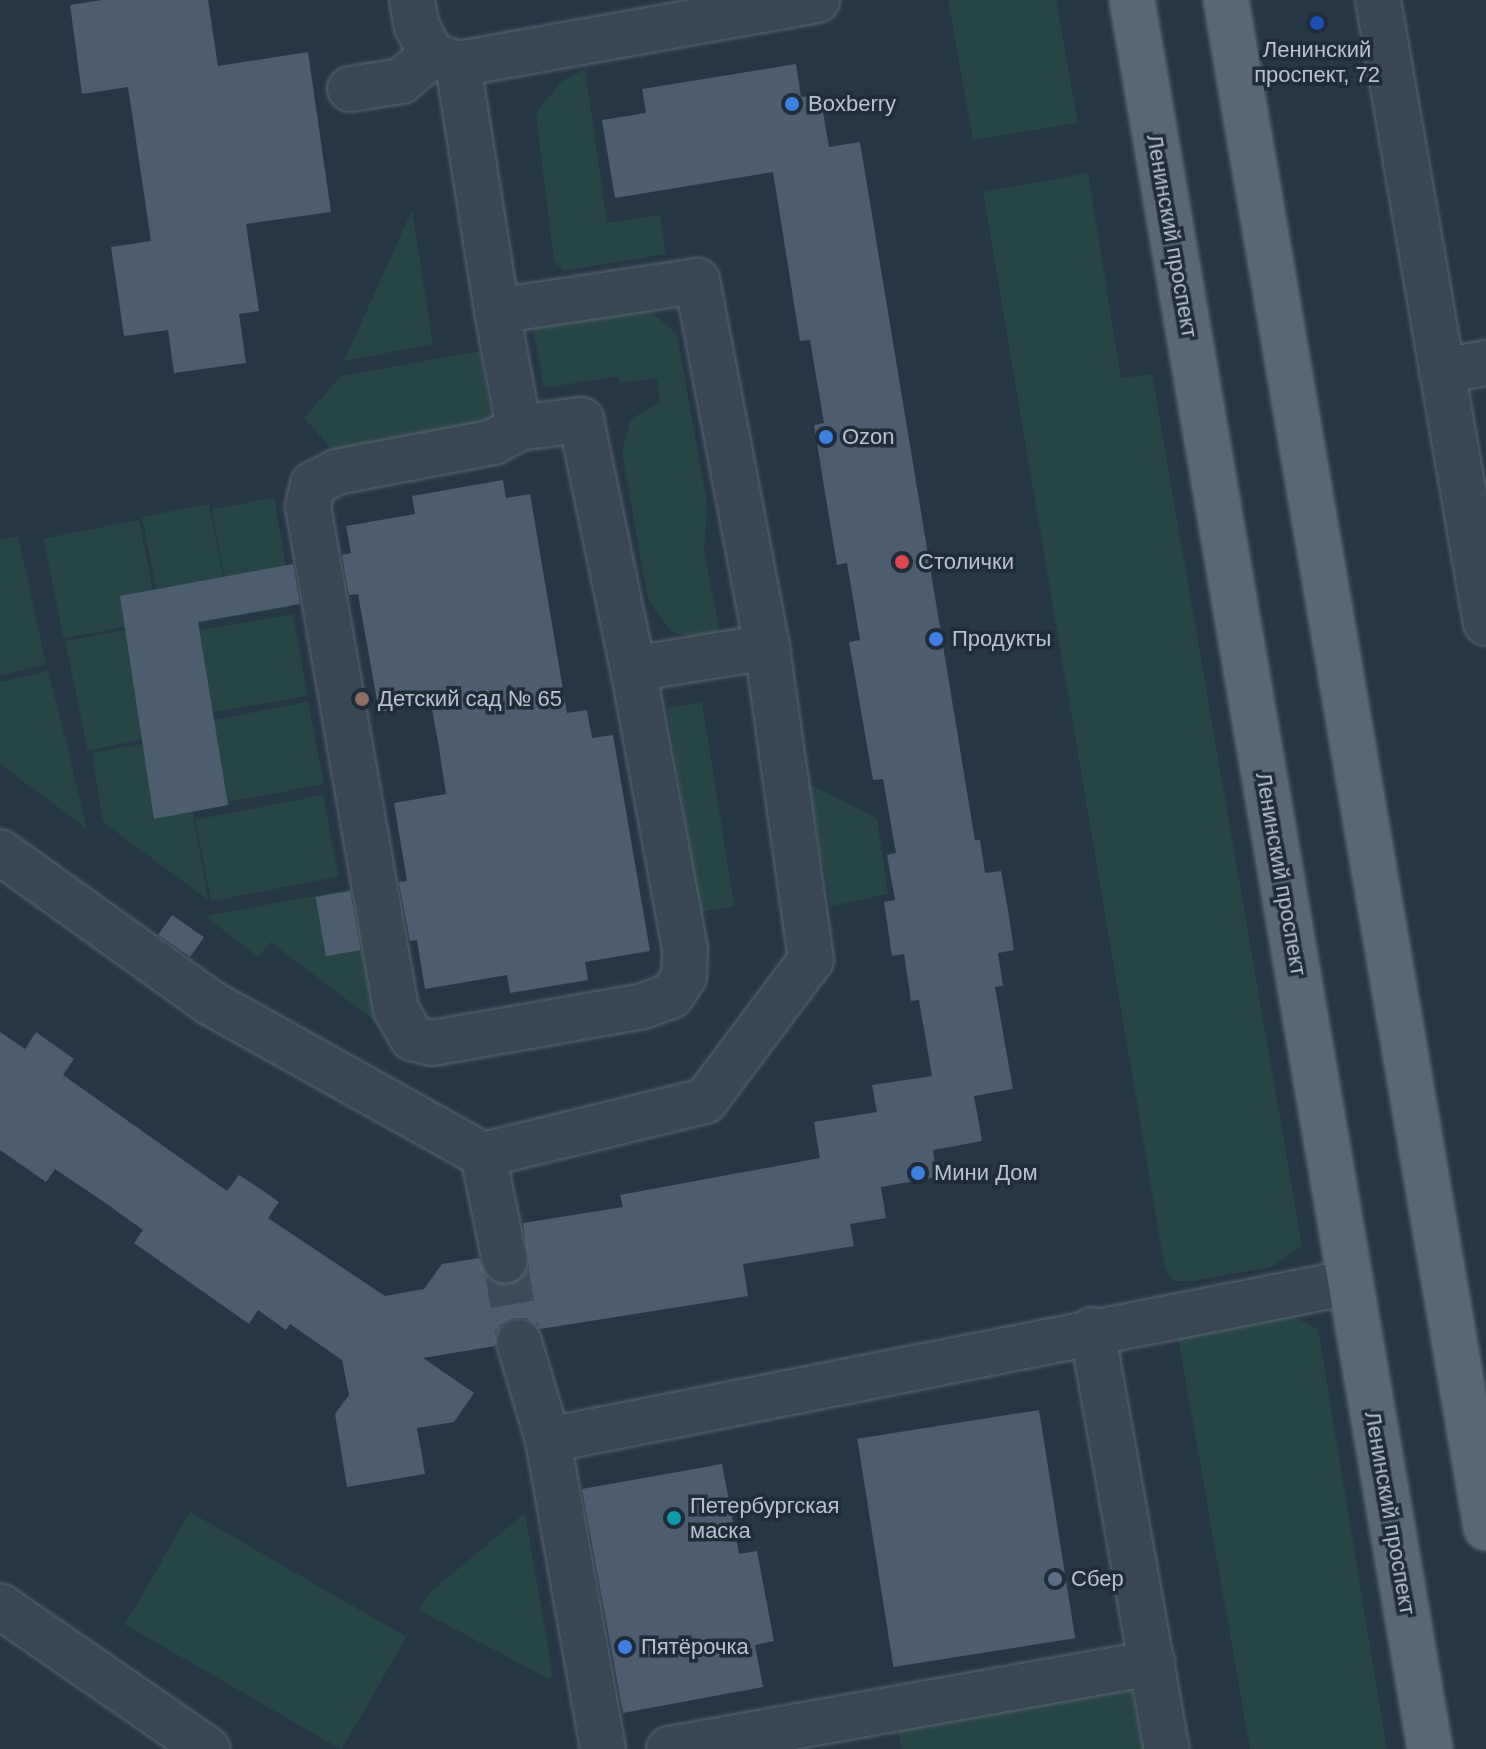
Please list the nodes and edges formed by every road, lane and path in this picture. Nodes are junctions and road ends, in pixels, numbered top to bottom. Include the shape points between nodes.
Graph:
1 (412, 0) edge
2 (817, 0) edge
3 (1132, 0) edge
4 (1226, 0) edge
5 (1378, 0) edge
6 (445, 59) junction
7 (350, 89) dead end
8 (497, 311) junction
9 (1486, 363) edge
10 (1442, 371) junction
11 (519, 428) junction
12 (1486, 623) edge
13 (767, 647) junction
14 (633, 669) junction
15 (0, 852) edge
16 (483, 1155) junction
17 (505, 1261) tunnel mouth
18 (1351, 1282) junction
19 (1092, 1330) junction
20 (519, 1342) tunnel mouth
21 (548, 1440) junction
22 (1486, 1528) edge
23 (0, 1606) edge
24 (1152, 1663) junction
25 (858, 1732) edge
26 (207, 1749) edge
27 (603, 1749) edge
28 (669, 1749) edge
29 (1167, 1749) edge
30 (1430, 1749) edge

1 - 6 street via 417,27
2 - 6 street
3 - 18 main road, Ленинский проспект
4 - 22 main road
5 - 10 street
6 - 7 street via 401,81
6 - 8 street
8 - 11 street
8 - 13 street via 697,281
9 - 10 street
10 - 12 street
11 - 14 street via 581,420
11 - 14 street via 494,442 337,472 313,484 308,506 396,1009 412,1038 432,1043 643,1006 671,996 684,977 685,949
13 - 14 street
13 - 16 street via 811,960 705,1101
15 - 16 street via 211,1003
16 - 17 street
18 - 19 street
18 - 30 main road, Ленинский проспект
19 - 21 street
19 - 24 street
20 - 21 street
21 - 27 street
23 - 26 street
24 - 25 street
24 - 29 street
25 - 28 street

